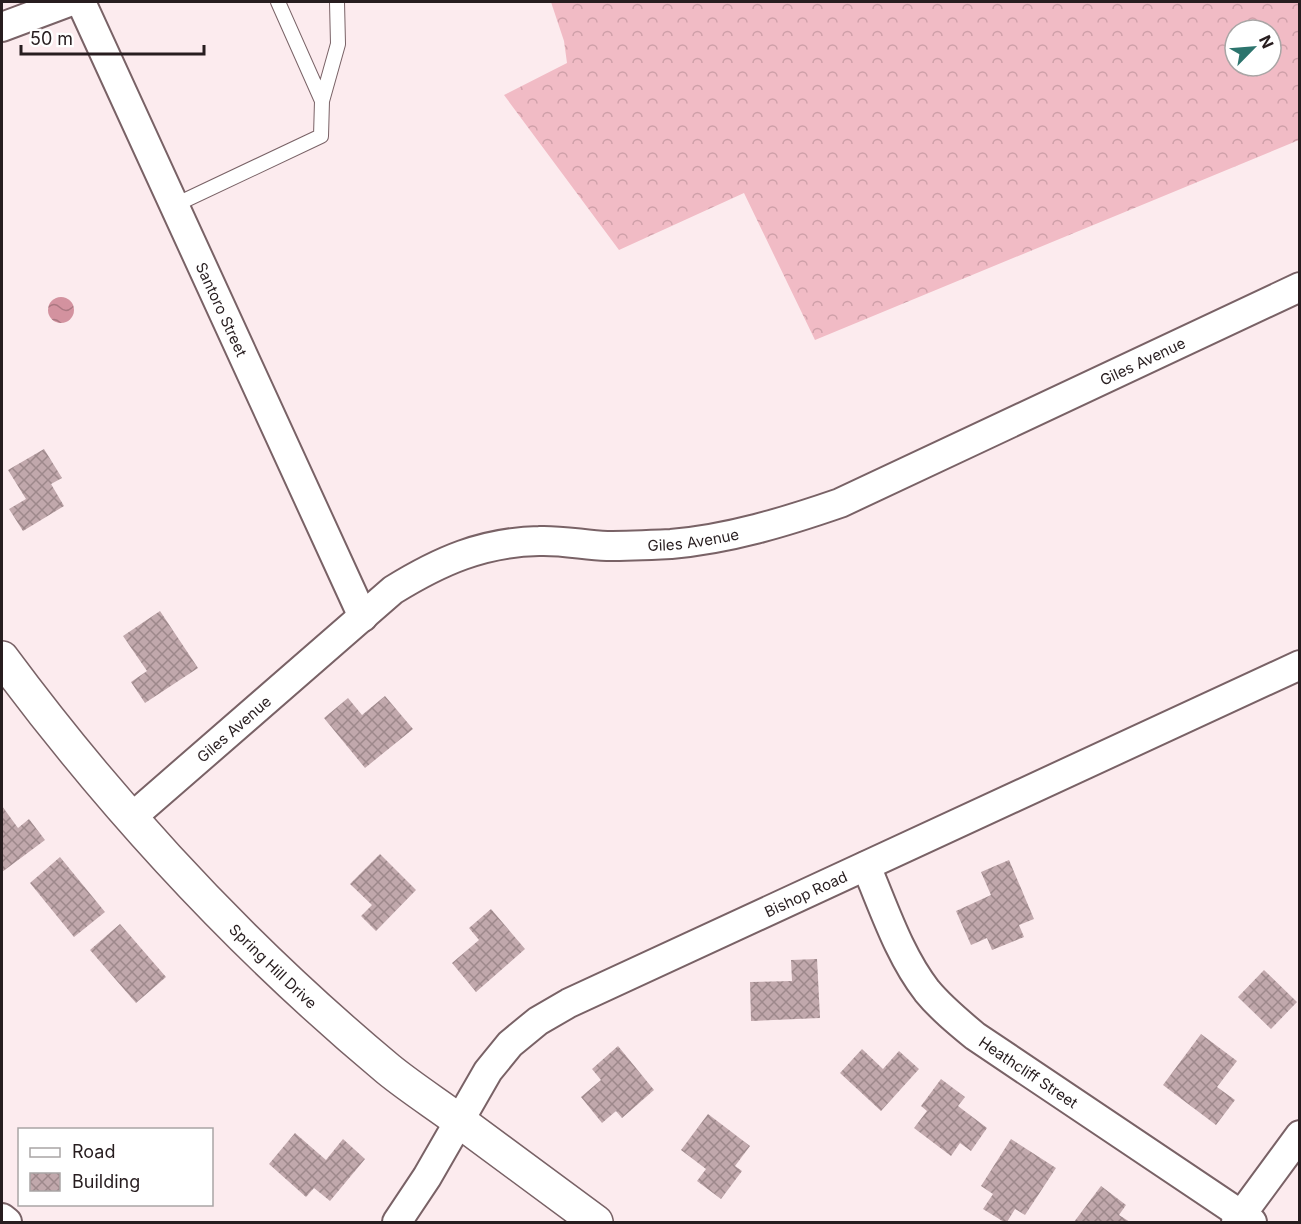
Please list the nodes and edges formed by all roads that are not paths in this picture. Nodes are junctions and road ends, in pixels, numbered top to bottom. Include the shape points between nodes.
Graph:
1 (69, 2) edge
2 (81, 2) edge
3 (278, 2) edge
4 (337, 2) edge
5 (2, 27) edge
6 (322, 101) junction
7 (175, 205) junction
8 (1299, 287) edge
9 (363, 617) junction
10 (2, 658) edge
11 (1299, 664) edge
12 (130, 818) junction
13 (866, 866) junction
14 (459, 1121) junction
15 (1299, 1135) edge
16 (2, 1218) edge
17 (1243, 1220) edge
18 (7, 1222) edge
19 (397, 1222) edge
20 (596, 1222) edge

1 - 5 street
2 - 7 street, Santoro Street
3 - 6 lane
4 - 6 lane via 338,44
6 - 7 lane via 321,136
7 - 9 street, Santoro Street
8 - 9 street, Giles Avenue via 840,503 740,533 672,543 609,546 539,541 464,553 393,590
9 - 12 street, Giles Avenue
10 - 12 main road, Spring Hill Drive
11 - 13 street, Bishop Road
12 - 14 main road, Spring Hill Drive via 216,910 299,990 390,1070
13 - 14 street, Bishop Road via 569,1003 538,1021 510,1044 488,1071
13 - 17 street, Heathcliff Street via 907,960 947,1013
14 - 19 street, Bishop Road
14 - 20 main road, Spring Hill Drive
15 - 17 street
16 - 18 street

